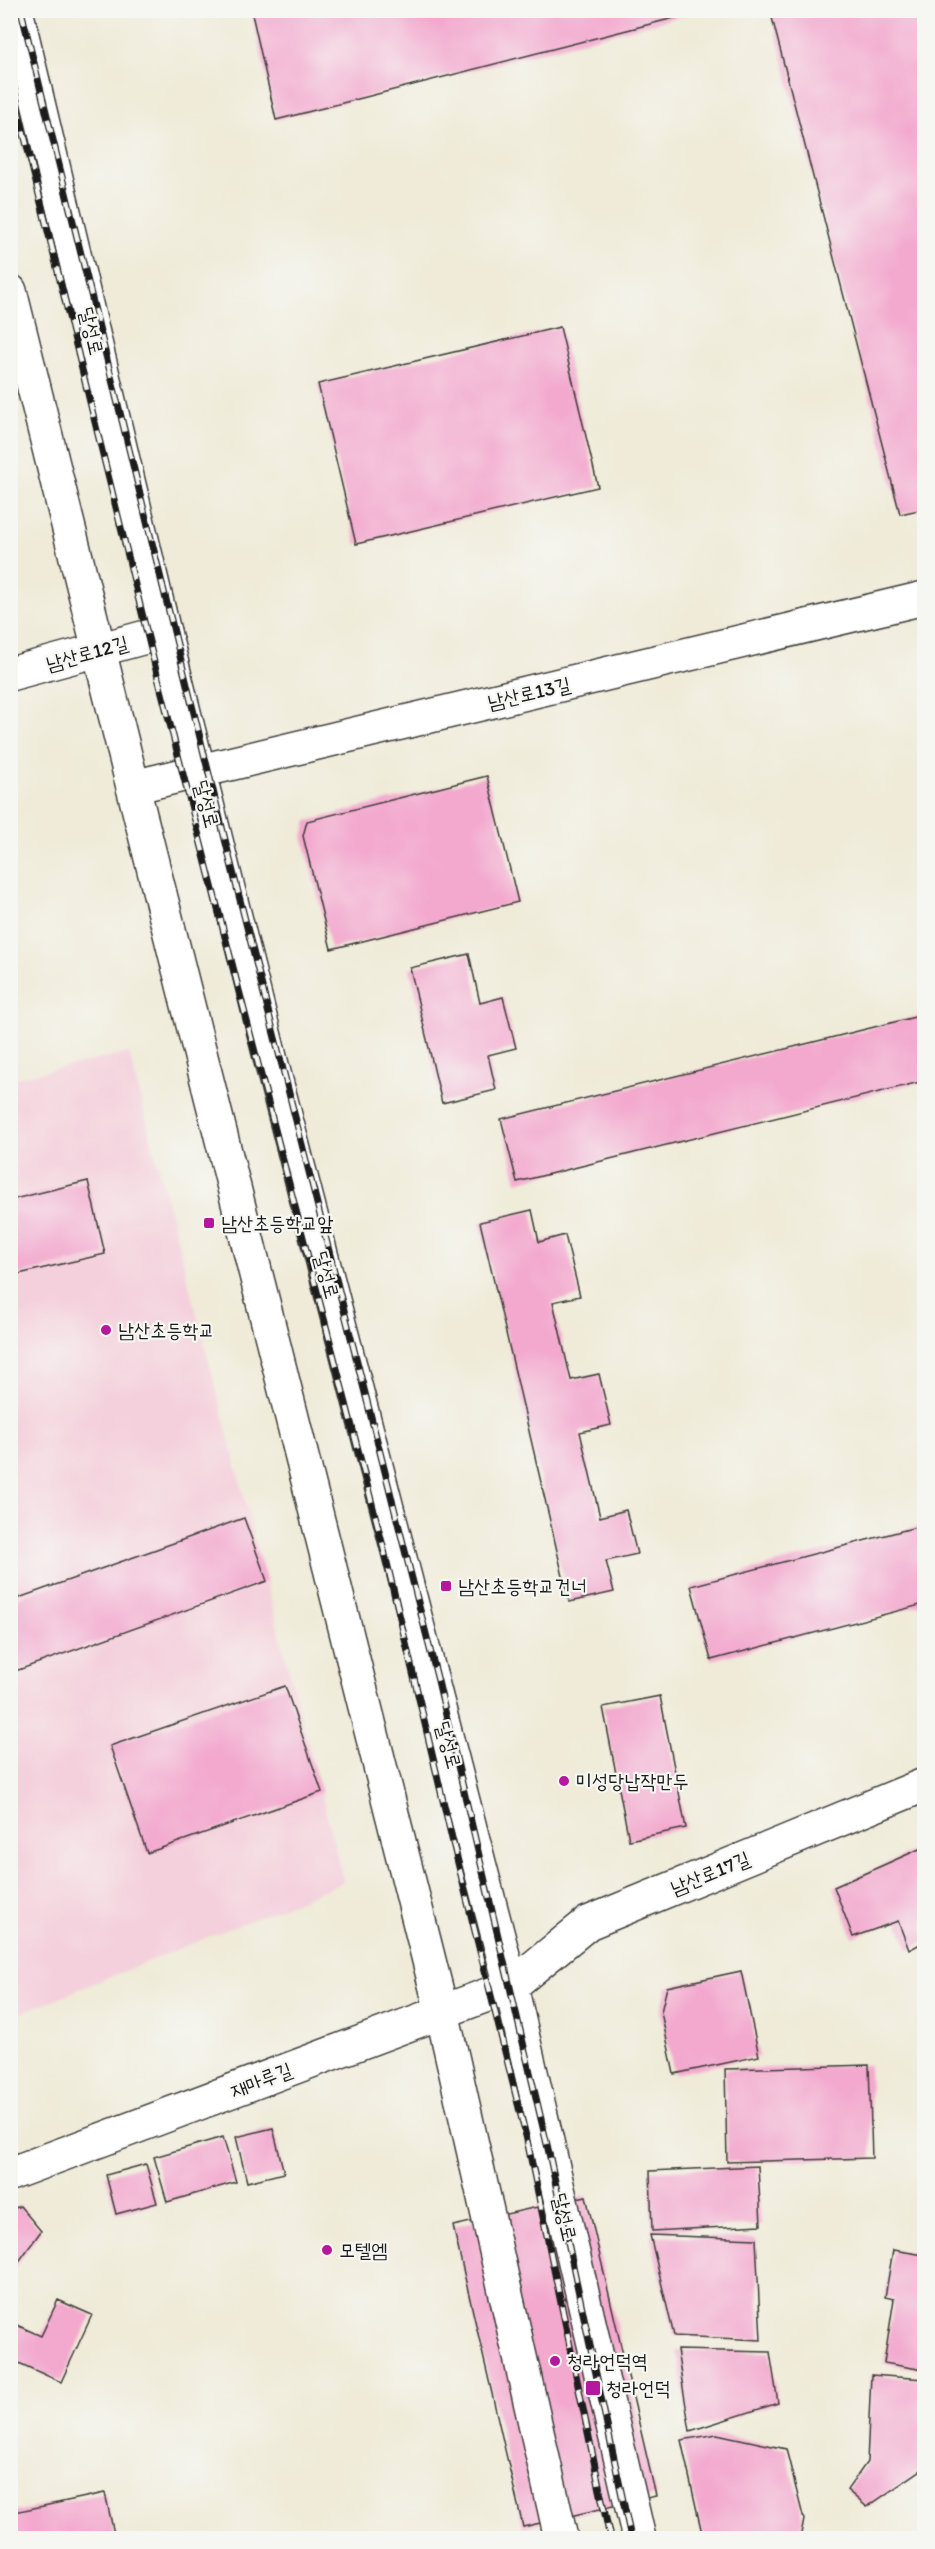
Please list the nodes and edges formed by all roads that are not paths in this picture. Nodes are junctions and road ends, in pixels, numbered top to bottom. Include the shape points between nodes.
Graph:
1 (16, 10) edge
2 (10, 291) edge
3 (924, 598) edge
4 (164, 632) junction
5 (99, 650) junction
6 (10, 674) edge
7 (199, 771) junction
8 (133, 787) junction
9 (924, 1785) edge
10 (511, 1986) junction
11 (442, 2012) junction
12 (10, 2174) edge
13 (561, 2538) edge
14 (639, 2538) edge

1 - 4 main road, 달성로
2 - 5 main road
3 - 7 main road, 남산로13길
4 - 5 main road, 남산로12길
4 - 7 main road, 달성로
5 - 6 main road, 남산로12길
5 - 8 main road
7 - 8 main road, 남산로13길
7 - 10 main road, 달성로
8 - 11 main road
9 - 10 main road, 남산로17길 via 588,1923
10 - 11 main road, 재마루길
10 - 14 main road, 달성로
11 - 12 main road, 재마루길
11 - 13 main road

